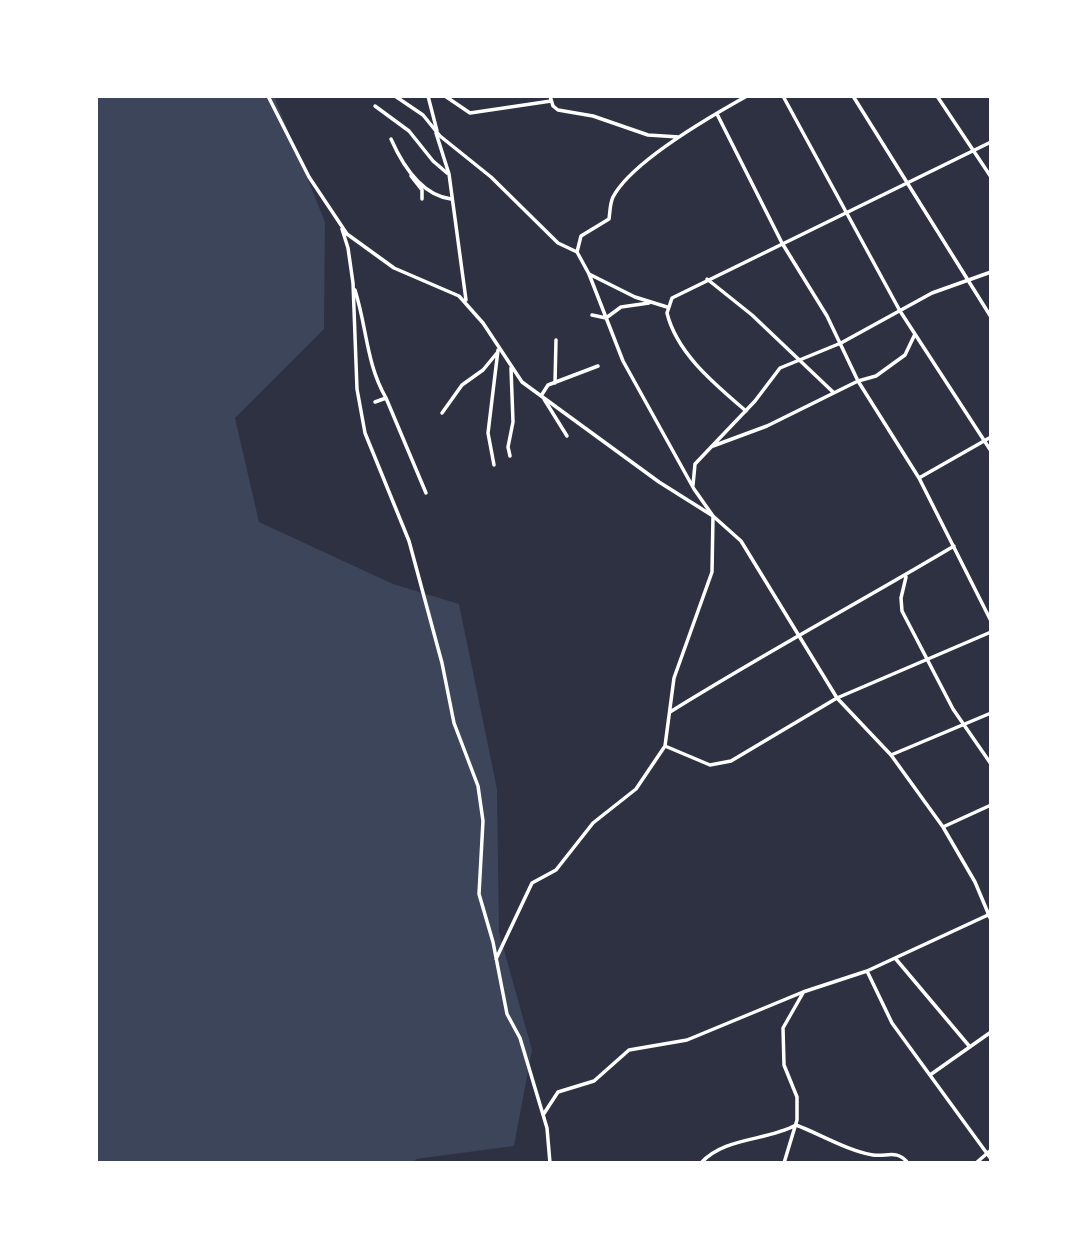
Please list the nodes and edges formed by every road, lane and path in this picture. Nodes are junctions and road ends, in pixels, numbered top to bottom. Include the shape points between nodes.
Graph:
1 (268, 96) edge
2 (395, 96) edge
3 (428, 96) edge
4 (445, 96) edge
5 (736, 96) edge
6 (747, 96) edge
7 (783, 96) edge
8 (853, 96) edge
9 (937, 96) edge
10 (550, 99) edge
11 (741, 100) junction
12 (375, 106) dead end
13 (717, 114) junction
14 (435, 130) junction
15 (682, 137) junction
16 (391, 139) dead end
17 (991, 142) edge
18 (971, 152) junction
19 (409, 172) junction
20 (449, 174) junction
21 (991, 177) edge
22 (906, 184) junction
23 (422, 199) dead end
24 (452, 199) junction
25 (845, 212) junction
26 (335, 214) junction
27 (782, 243) junction
28 (577, 252) junction
29 (991, 272) edge
30 (589, 274) junction
31 (707, 279) junction
32 (969, 279) junction
33 (353, 283) junction
34 (466, 302) junction
35 (651, 302) junction
36 (667, 307) junction
37 (900, 311) junction
38 (592, 315) dead end
39 (991, 317) edge
40 (606, 318) junction
41 (915, 334) junction
42 (556, 340) dead end
43 (841, 343) junction
44 (498, 349) junction
45 (800, 360) junction
46 (511, 366) junction
47 (598, 366) dead end
48 (858, 382) junction
49 (555, 383) junction
50 (834, 393) junction
51 (542, 397) junction
52 (386, 398) junction
53 (375, 402) dead end
54 (746, 411) junction
55 (442, 413) dead end
56 (567, 436) dead end
57 (991, 437) edge
58 (985, 440) junction
59 (710, 447) junction
60 (991, 451) edge
61 (510, 456) dead end
62 (494, 465) dead end
63 (919, 478) junction
64 (694, 489) junction
65 (426, 493) dead end
66 (713, 516) junction
67 (954, 546) junction
68 (907, 576) junction
69 (991, 621) edge
70 (991, 632) edge
71 (800, 637) junction
72 (927, 662) junction
73 (837, 698) junction
74 (670, 712) junction
75 (991, 713) edge
76 (964, 724) junction
77 (665, 746) junction
78 (891, 755) junction
79 (991, 764) edge
80 (991, 805) edge
81 (943, 827) junction
82 (990, 917) edge
83 (895, 958) junction
84 (496, 959) junction
85 (866, 971) junction
86 (803, 992) junction
87 (991, 1032) edge
88 (970, 1046) junction
89 (930, 1075) junction
90 (543, 1115) junction
91 (796, 1125) junction
92 (989, 1151) edge
93 (991, 1159) edge
94 (550, 1163) edge
95 (701, 1163) edge
96 (784, 1163) edge
97 (908, 1163) edge
98 (976, 1163) edge

1 - 26 street via 309,177
2 - 14 street via 409,103
3 - 14 street
4 - 10 street via 470,113
5 - 11 street
6 - 11 street
7 - 25 street
8 - 22 street
9 - 18 street
10 - 15 street via 558,110 666,138
11 - 13 street
12 - 20 street via 409,131
13 - 15 street
13 - 27 street
14 - 20 street
14 - 28 street via 558,243
15 - 28 street via 625,180 612,199 609,219 581,236
16 - 19 street
17 - 18 street
18 - 21 street
18 - 22 street
19 - 23 street via 422,190
19 - 24 street via 433,194
20 - 24 street
22 - 25 street
22 - 32 street
24 - 34 street
25 - 27 street
25 - 37 street
26 - 33 street via 348,248
26 - 34 street via 347,234 376,256
27 - 31 street
27 - 43 street
28 - 30 street
29 - 32 street
30 - 35 street
30 - 40 street
31 - 36 street via 672,298
31 - 45 street
32 - 37 street
32 - 39 street
33 - 52 street via 371,369
33 - 84 street via 357,389 365,433 409,541 454,723 478,786 483,821 479,894
34 - 44 street
35 - 36 street
35 - 40 street via 621,307
36 - 54 street via 668,319 694,361
37 - 41 street
37 - 43 street
38 - 40 street
40 - 64 street via 623,362
41 - 48 street via 898,361
41 - 58 street
42 - 49 street
43 - 45 street
43 - 48 street
44 - 46 street
44 - 55 street
44 - 62 street via 488,433
45 - 50 street
45 - 54 street via 780,368
46 - 51 street via 522,382
46 - 61 street
47 - 49 street
48 - 50 street
48 - 63 street
49 - 51 street via 548,385
50 - 59 street via 767,426
51 - 56 street
51 - 66 street
52 - 53 street
52 - 65 street
54 - 59 street
57 - 58 street
58 - 60 street
58 - 63 street
59 - 64 street via 695,464
63 - 67 street
64 - 66 street
66 - 71 street via 741,541
66 - 74 street via 712,572 674,678
67 - 68 street
67 - 69 street
68 - 71 street
68 - 72 street via 902,611
70 - 72 street
71 - 73 street
71 - 74 street
72 - 73 street
72 - 76 street
73 - 77 street via 721,764 698,762
73 - 78 street
74 - 77 street
75 - 76 street
76 - 78 street
76 - 79 street
77 - 84 street via 636,789 593,823 556,870 532,883
78 - 81 street
80 - 81 street
81 - 82 street
82 - 83 street
83 - 85 street
83 - 88 street
84 - 90 street via 507,1014 520,1038
85 - 86 street
85 - 89 street via 892,1023
86 - 90 street via 687,1040 629,1050 594,1081 558,1092
86 - 91 street via 783,1028 785,1065 797,1097
87 - 88 street
88 - 89 street
89 - 92 street
90 - 94 street
91 - 95 street via 780,1134 712,1152
91 - 96 street
91 - 97 street via 874,1155 894,1153
92 - 93 street
92 - 98 street

